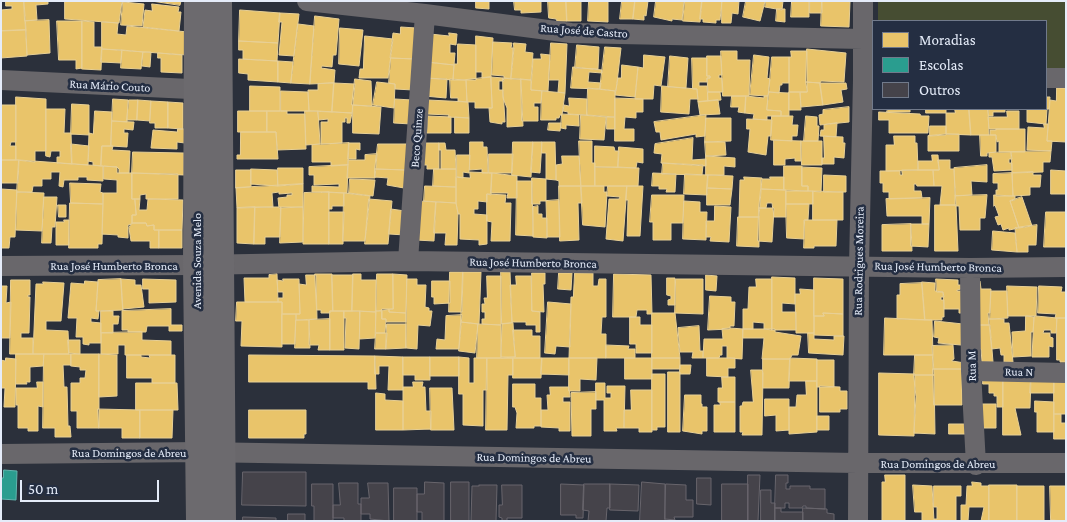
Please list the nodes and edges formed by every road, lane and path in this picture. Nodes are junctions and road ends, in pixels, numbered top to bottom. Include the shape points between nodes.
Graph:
1 (198, 1) edge
2 (218, 1) edge
3 (307, 1) edge
4 (863, 1) edge
5 (425, 14) junction
6 (863, 39) junction
7 (1047, 78) edge
8 (1066, 78) edge
9 (1, 80) edge
10 (868, 80) edge
11 (208, 90) junction
12 (408, 261) junction
13 (208, 265) junction
14 (1, 266) edge
15 (859, 266) junction
16 (1066, 267) edge
17 (970, 268) junction
18 (971, 371) junction
19 (1066, 373) edge
20 (211, 452) junction
21 (1, 454) edge
22 (857, 463) junction
23 (976, 464) junction
24 (1066, 464) edge
25 (200, 521) edge
26 (222, 521) edge
27 (858, 521) edge

1 - 11 street, Avenida Souza Melo
2 - 11 street, Avenida Souza Melo
3 - 5 street, Rua José de Castro
4 - 6 street, Rua Rodrigues Moreira
5 - 6 street, Rua José de Castro via 571,33
5 - 12 street, Beco Quinze
6 - 10 street, Rua Rodrigues Moreira
7 - 8 street
9 - 11 street, Rua Mário Couto
10 - 15 street, Rua Rodrigues Moreira
11 - 13 street, Avenida Souza Melo
12 - 13 street, Rua José Humberto Bronca
12 - 15 street, Rua José Humberto Bronca
13 - 14 street, Rua José Humberto Bronca
13 - 20 street, Avenida Souza Melo
15 - 17 street, Rua José Humberto Bronca
15 - 22 street, Rua Rodrigues Moreira
16 - 17 street, Rua José Humberto Bronca
17 - 18 street, Rua M
18 - 19 street, Rua N
18 - 23 street, Rua M
20 - 21 street, Rua Domingos de Abreu
20 - 22 street, Rua Domingos de Abreu
20 - 25 street, Avenida Souza Melo
20 - 26 street, Avenida Souza Melo
22 - 23 street, Rua Domingos de Abreu
22 - 27 street, Rua Rodrigues Moreira
23 - 24 street, Rua Domingos de Abreu

